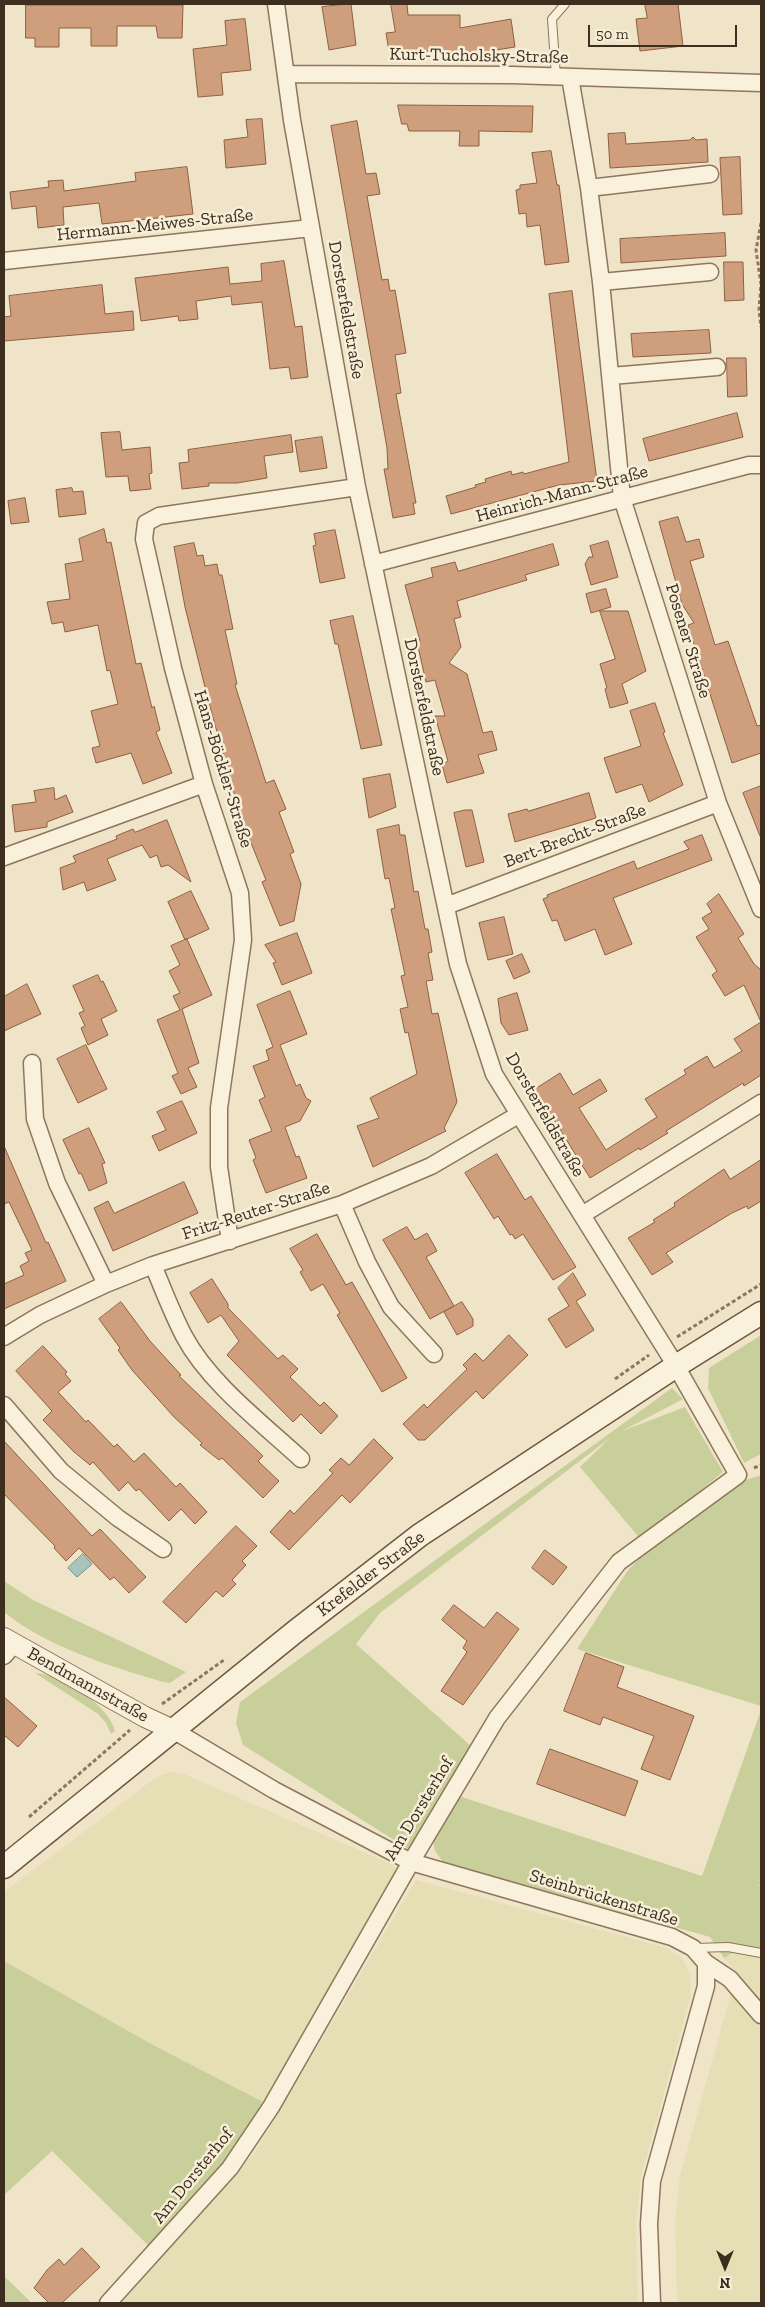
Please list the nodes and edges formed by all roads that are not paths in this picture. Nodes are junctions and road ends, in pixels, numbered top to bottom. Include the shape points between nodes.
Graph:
1 (276, 4) edge
2 (565, 4) edge
3 (286, 74) junction
4 (563, 77) junction
5 (761, 83) edge
6 (710, 174) dead end
7 (589, 188) junction
8 (311, 228) junction
9 (4, 261) edge
10 (710, 272) dead end
11 (602, 282) junction
12 (717, 367) dead end
13 (611, 376) junction
14 (761, 465) edge
15 (357, 487) junction
16 (622, 498) junction
17 (373, 564) junction
18 (204, 784) junction
19 (718, 803) junction
20 (4, 858) edge
21 (446, 906) junction
22 (761, 909) edge
23 (32, 1063) dead end
24 (761, 1103) edge
25 (518, 1115) junction
26 (342, 1204) junction
27 (582, 1215) junction
28 (230, 1241) junction
29 (153, 1266) junction
30 (106, 1284) junction
31 (761, 1313) edge
32 (4, 1337) edge
33 (434, 1354) dead end
34 (676, 1366) junction
35 (4, 1405) edge
36 (300, 1459) dead end
37 (163, 1549) dead end
38 (7, 1646) edge
39 (173, 1730) junction
40 (411, 1862) junction
41 (4, 1867) edge
42 (693, 1948) junction
43 (761, 1953) edge
44 (706, 1963) junction
45 (761, 2015) edge
46 (108, 2303) edge
47 (652, 2303) edge

1 - 3 street, Dorsterfeldstraße
2 - 4 lane via 552,19
3 - 4 street, Kurt-Tucholsky-Straße
3 - 8 street, Dorsterfeldstraße
4 - 5 street, Kurt-Tucholsky-Straße
4 - 7 street, Posener Straße
6 - 7 street
7 - 11 street, Posener Straße
8 - 9 street, Hermann-Meiwes-Straße
8 - 15 street, Dorsterfeldstraße
10 - 11 street
11 - 13 street, Posener Straße
12 - 13 street
13 - 16 street, Posener Straße
14 - 16 street, Heinrich-Mann-Straße via 749,465
15 - 17 street, Dorsterfeldstraße
15 - 18 street, Hans-Böckler-Straße via 159,516 146,523 144,539 172,668
16 - 17 street, Heinrich-Mann-Straße
16 - 19 street, Posener Straße
17 - 21 street, Dorsterfeldstraße
18 - 20 street
18 - 28 street, Hans-Böckler-Straße via 240,893 242,916 243,940 219,1108 219,1167
19 - 21 street, Bert-Brecht-Straße
19 - 22 street, Posener Straße
21 - 25 street, Dorsterfeldstraße via 458,964 474,1017 494,1074
23 - 30 street via 35,1119 57,1182
24 - 27 street
25 - 26 street, Fritz-Reuter-Straße via 430,1166
25 - 27 street, Dorsterfeldstraße
26 - 28 street, Fritz-Reuter-Straße
26 - 33 street via 391,1307
27 - 34 street, Dorsterfeldstraße
28 - 29 street, Fritz-Reuter-Straße
29 - 30 street, Fritz-Reuter-Straße
29 - 36 street via 185,1337 201,1362
30 - 32 street, Fritz-Reuter-Straße via 40,1315
31 - 34 main road, Krefelder Straße
34 - 39 main road, Krefelder Straße via 420,1535
34 - 40 street, Am Dorsterhof via 738,1476 619,1562 497,1718
35 - 37 street via 61,1471 118,1518
38 - 39 street, Bendmannstraße
39 - 40 street, Steinbrückenstraße via 274,1790
39 - 41 main road, Krefelder Straße
40 - 42 street, Steinbrückenstraße via 672,1937
40 - 46 street, Am Dorsterhof via 271,2107 230,2168
42 - 43 lane via 728,1947
42 - 44 street, Steinbrückenstraße
44 - 45 street, Steinbrückenstraße via 730,1979
44 - 47 street via 706,1986 652,2181 649,2224

